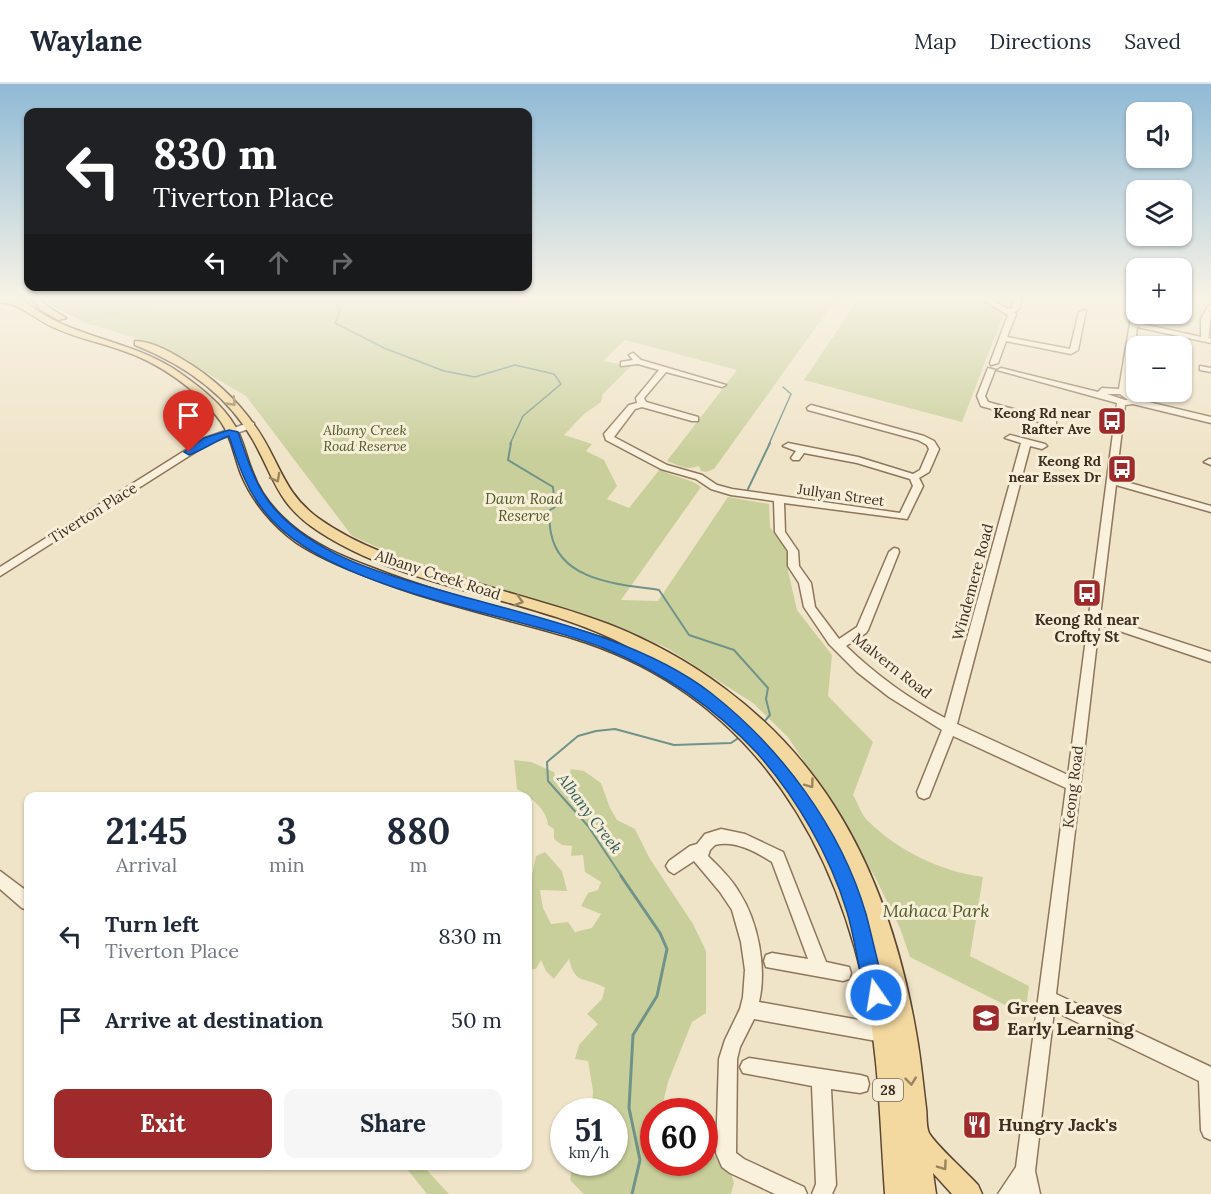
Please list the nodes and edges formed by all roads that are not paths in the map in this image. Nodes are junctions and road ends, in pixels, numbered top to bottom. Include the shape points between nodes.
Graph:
1 (130, 350) edge
2 (154, 350) edge
3 (1001, 350) edge
4 (1130, 350) edge
5 (624, 364) dead end
6 (997, 367) junction
7 (664, 369) junction
8 (733, 384) dead end
9 (1119, 397) junction
10 (642, 404) junction
11 (800, 405) dead end
12 (706, 417) dead end
13 (1211, 420) edge
14 (1053, 423) dead end
15 (251, 425) junction
16 (233, 432) junction
17 (1010, 438) dead end
18 (1026, 442) junction
19 (788, 446) dead end
20 (1042, 446) dead end
21 (914, 477) junction
22 (1112, 481) junction
23 (779, 500) junction
24 (1211, 509) edge
25 (894, 552) dead end
26 (0, 572) edge
27 (1094, 618) junction
28 (838, 645) junction
29 (1211, 657) edge
30 (746, 722) junction
31 (949, 729) junction
32 (1073, 784) junction
33 (924, 792) dead end
34 (700, 851) junction
35 (674, 866) dead end
36 (853, 878) junction
37 (0, 879) edge
38 (24, 899) edge
39 (772, 962) dead end
40 (820, 969) junction
41 (843, 973) dead end
42 (1047, 999) junction
43 (749, 1009) junction
44 (882, 1033) junction
45 (749, 1067) dead end
46 (1210, 1077) edge
47 (821, 1078) junction
48 (860, 1084) dead end
49 (1211, 1130) edge
50 (917, 1138) junction
51 (1025, 1171) junction
52 (903, 1193) edge
53 (797, 1194) edge
54 (822, 1194) edge
55 (923, 1194) edge
56 (969, 1194) edge
57 (1008, 1194) edge
58 (1030, 1194) edge

1 - 16 main road, Albany Creek Road / 28 via 156,362 196,391
2 -> 15 main road, Albany Creek Road / 28 via 218,389
3 - 6 street
4 - 9 street, Keong Road via 1125,385
5 - 7 street via 636,359
6 - 9 street
6 - 14 street via 981,396 984,404
7 - 8 street via 724,389
7 - 10 street via 640,398
9 - 13 street
9 - 22 street, Keong Road
10 - 12 street via 696,423
10 - 23 street via 632,407 609,438 714,487
11 - 21 street, Jullyan Street via 809,411 931,443 934,448 924,472
15 - 16 street, Tiverton Place
15 -> 30 main road, Albany Creek Road / 28 via 288,497 336,535 392,561 618,634 717,689
16 - 26 street, Tiverton Place via 208,440
16 - 30 main road, Albany Creek Road / 28 via 259,496 299,538 383,579 592,639 634,655
17 - 18 street
18 - 20 street
18 - 31 street, Windemere Road
19 - 21 street via 798,454 858,460
21 - 23 street, Jullyan Street via 918,486 903,517
22 - 24 street
22 - 27 street, Keong Road
23 - 28 street, Malvern Road via 778,525 794,554 794,567 805,583 806,598
25 - 28 street via 862,630
27 - 29 street
27 - 32 street, Keong Road
28 - 31 street, Malvern Road via 894,692
30 - 36 main road, Albany Creek Road / 28 via 767,743
31 - 32 street, Malvern Road
31 - 33 street, Windemere Road
32 - 42 street, Keong Road
34 - 35 street
34 - 40 street via 712,837 724,836 742,839 778,857
34 - 43 street via 700,858 737,904 752,953 753,995
36 - 44 main road, Albany Creek Road / 28 via 856,912
36 -> 50 main road, Albany Creek Road / 28 via 873,902 894,978
37 - 38 street
39 - 40 street
40 - 41 street
42 - 46 street
42 - 51 street, Keong Road
43 - 44 street
43 - 53 street via 729,1051 726,1153 737,1166
44 - 52 main road, Albany Creek Road / 28
45 - 47 street
46 - 49 street
47 - 48 street
47 - 54 street via 826,1185
50 - 55 main road, Albany Creek Road / 28
50 -> 56 main road
51 - 57 street, Keong Road
51 - 58 street, Keong Road

